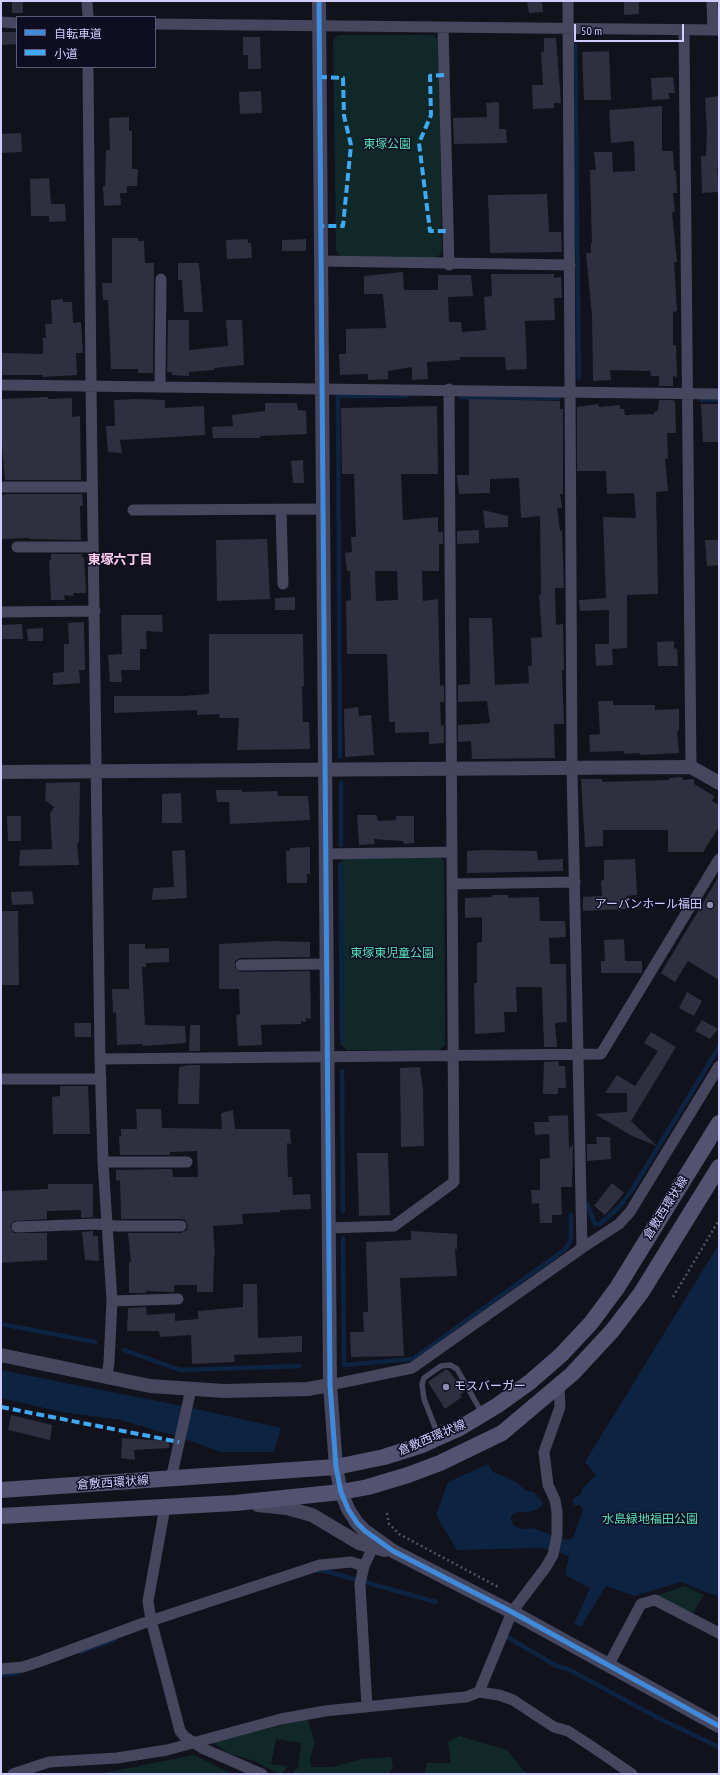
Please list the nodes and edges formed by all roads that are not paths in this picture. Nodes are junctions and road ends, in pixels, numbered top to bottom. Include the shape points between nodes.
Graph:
1 (87, 1) edge
2 (319, 1) edge
3 (568, 1) edge
4 (712, 1) edge
5 (88, 16) edge
6 (1, 22) edge
7 (16, 22) edge
8 (156, 24) edge
9 (319, 25) junction
10 (444, 27) junction
11 (568, 28) junction
12 (684, 30) junction
13 (716, 30) edge
14 (88, 68) edge
15 (321, 261) junction
16 (449, 265) junction
17 (570, 265) junction
18 (161, 279) dead end
19 (1, 384) edge
20 (91, 386) junction
21 (160, 387) junction
22 (321, 388) junction
23 (449, 389) junction
24 (570, 392) junction
25 (688, 393) junction
26 (719, 394) edge
27 (92, 486) junction
28 (4, 487) dead end
29 (323, 509) junction
30 (133, 510) dead end
31 (281, 510) junction
32 (17, 547) dead end
33 (94, 547) junction
34 (283, 584) dead end
35 (95, 611) junction
36 (1, 612) edge
37 (691, 767) junction
38 (572, 768) junction
39 (97, 770) junction
40 (325, 770) junction
41 (451, 770) junction
42 (1, 772) edge
43 (719, 783) edge
44 (452, 852) junction
45 (325, 854) junction
46 (719, 859) edge
47 (575, 882) junction
48 (452, 884) junction
49 (326, 964) junction
50 (241, 965) dead end
51 (327, 1056) junction
52 (579, 1056) junction
53 (453, 1057) junction
54 (100, 1059) junction
55 (719, 1066) edge
56 (1, 1079) edge
57 (101, 1079) junction
58 (719, 1123) edge
59 (103, 1162) junction
60 (187, 1162) dead end
61 (719, 1167) edge
62 (106, 1225) junction
63 (181, 1226) dead end
64 (17, 1227) dead end
65 (328, 1228) junction
66 (582, 1248) junction
67 (178, 1300) dead end
68 (112, 1301) junction
69 (1, 1355) edge
70 (107, 1376) junction
71 (330, 1385) junction
72 (559, 1386) junction
73 (191, 1389) junction
74 (483, 1414) junction
75 (439, 1437) junction
76 (336, 1467) junction
77 (171, 1479) junction
78 (1, 1490) edge
79 (341, 1492) junction
80 (235, 1503) junction
81 (164, 1507) junction
82 (1, 1516) edge
83 (373, 1547) junction
84 (393, 1551) junction
85 (362, 1574) junction
86 (512, 1612) junction
87 (151, 1620) junction
88 (719, 1633) edge
89 (608, 1666) junction
90 (1, 1669) edge
91 (479, 1692) junction
92 (367, 1707) junction
93 (719, 1726) edge
94 (192, 1743) junction
95 (13, 1774) edge
96 (262, 1774) edge
97 (632, 1774) edge

1 - 5 street
2 - 9 street
3 - 11 street
4 - 13 street
6 - 7 street
8 - 9 street
9 - 10 street
9 - 15 street
10 - 11 street
10 - 16 street
11 - 12 street
11 - 17 street
12 - 13 street
12 - 25 street
14 - 20 street
15 - 16 street
15 - 22 street
16 - 17 street
17 - 24 street
18 - 21 street
19 - 20 street
20 - 21 street
20 - 27 street
21 - 22 street
22 - 23 street
22 - 29 street
23 - 24 street
23 - 41 street
24 - 25 street
24 - 38 street
25 - 26 street
25 - 37 street
27 - 28 street
27 - 33 street
29 - 31 street
29 - 40 street
30 - 31 street
31 - 34 street
32 - 33 street
33 - 35 street
35 - 36 street
35 - 39 street
37 - 38 street
37 - 43 street
38 - 41 street
38 - 47 street
39 - 40 street
39 - 42 street
39 - 54 street
40 - 41 street
40 - 45 street
41 - 44 street
44 - 45 street
44 - 48 street
45 - 49 street
46 - 52 street via 601,1054
47 - 48 street
47 - 52 street
48 - 53 street
49 - 50 street
49 - 51 street
51 - 53 street
51 - 54 street
51 - 65 street
52 - 53 street
52 - 66 street
53 - 65 street via 454,1182 394,1226
54 - 57 street
55 - 66 street via 630,1212 619,1224
56 - 57 street
57 - 59 street
58 - 74 main road, 倉敷西環状線 via 617,1288 591,1322 561,1355 530,1382
59 - 60 street
59 - 62 street
61 - 72 main road, 倉敷西環状線 via 641,1293 612,1331
62 - 63 street
62 - 64 street
62 - 68 street
65 - 71 street
66 - 71 street via 412,1368
67 - 68 street
68 - 70 street
69 - 70 street
70 - 73 street via 150,1386
71 - 73 street via 308,1389
71 - 76 street
72 - 79 main road, 倉敷西環状線 via 502,1432 408,1475
72 - 86 street via 560,1407 544,1452 548,1485 558,1512 553,1555
73 - 77 street
74 - 75 main road, 倉敷西環状線
74 - 75 lane via 457,1369 450,1365 441,1366 424,1378 422,1384 424,1399
75 - 76 main road, 倉敷西環状線 via 384,1457
76 - 77 main road, 倉敷西環状線
76 - 79 street
77 - 78 main road, 倉敷西環状線
79 - 80 main road, 倉敷西環状線
79 - 84 street via 348,1510 357,1523 365,1532
80 - 81 main road, 倉敷西環状線
80 - 83 street via 287,1508 312,1515 359,1543
81 - 82 main road, 倉敷西環状線
81 - 87 street via 148,1600
83 - 84 street
83 - 85 street
84 - 86 street
85 - 87 street via 351,1562 320,1565
85 - 92 street
86 - 89 street
86 - 91 street
87 - 90 street via 23,1667
87 - 94 street via 180,1731
88 - 89 street via 655,1600 641,1604
89 - 93 street
91 - 92 street via 466,1696
91 - 97 street via 513,1700
92 - 94 street via 281,1718
94 - 95 street via 117,1758 49,1762
94 - 96 street

